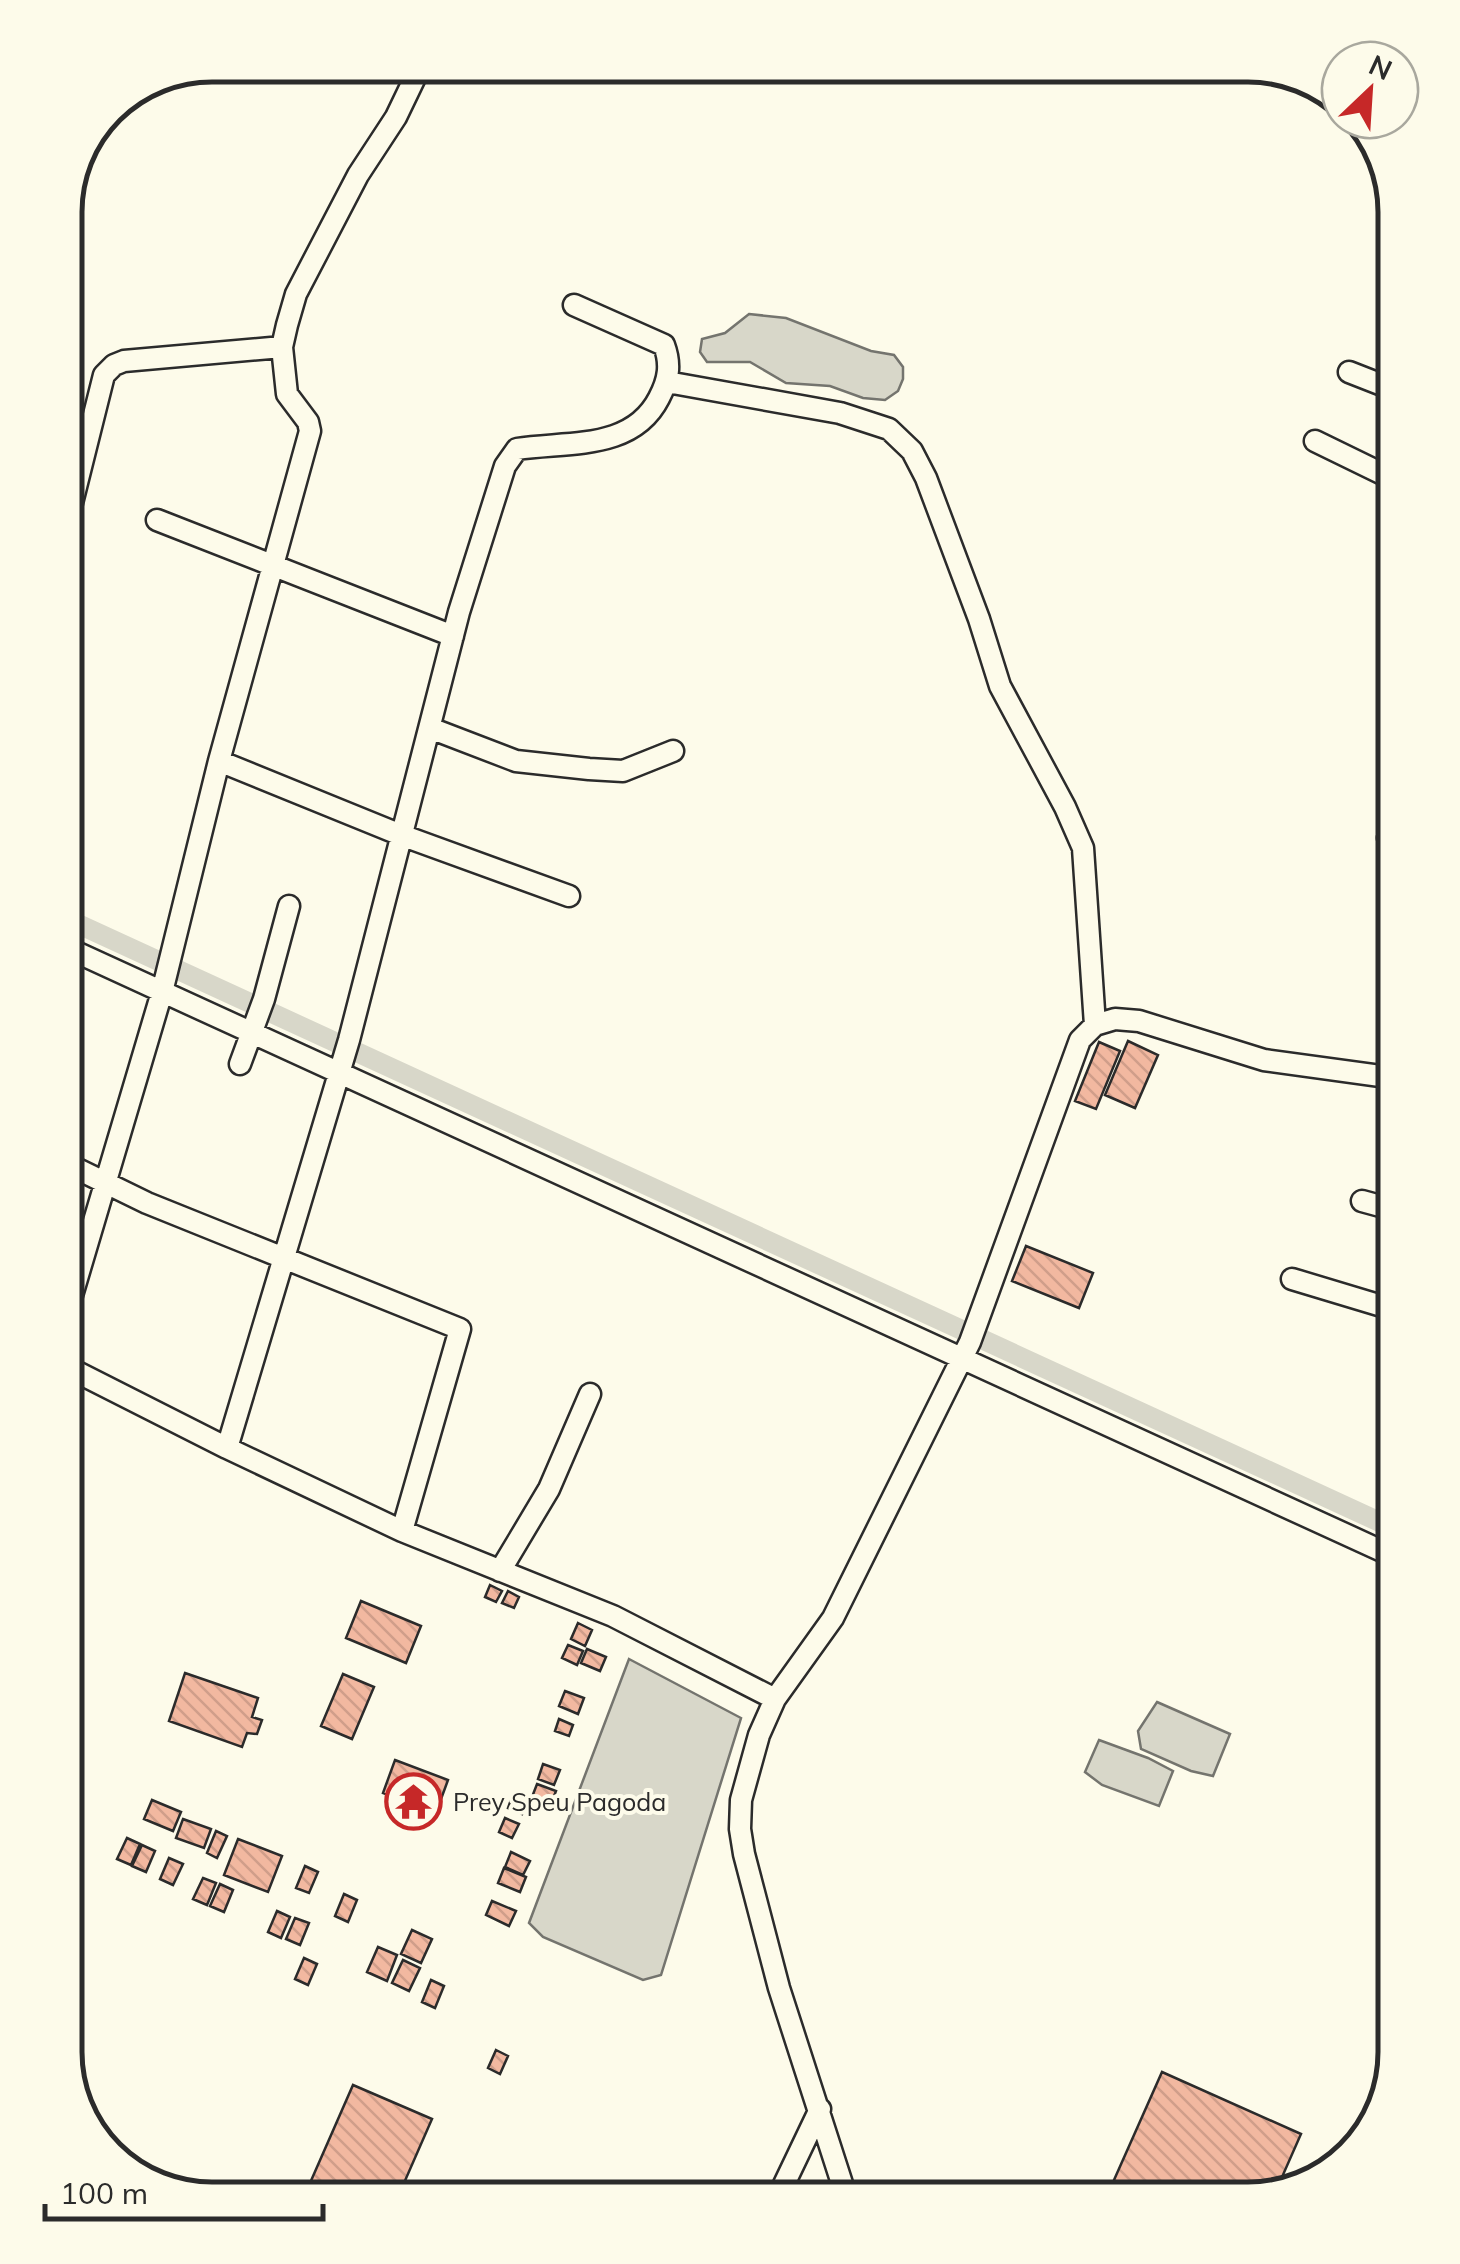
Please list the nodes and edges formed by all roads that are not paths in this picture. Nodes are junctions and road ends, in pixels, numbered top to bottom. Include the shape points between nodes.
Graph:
1 (412, 83) edge
2 (574, 305) dead end
3 (282, 348) junction
4 (1349, 372) dead end
5 (667, 382) junction
6 (1378, 383) edge
7 (1315, 440) dead end
8 (83, 459) edge
9 (1378, 472) edge
10 (157, 520) dead end
11 (274, 568) junction
12 (454, 636) junction
13 (430, 728) junction
14 (673, 751) dead end
15 (219, 761) junction
16 (401, 835) junction
17 (569, 896) dead end
18 (289, 906) dead end
19 (83, 952) edge
20 (166, 974) junction
21 (258, 1017) junction
22 (1095, 1026) junction
23 (344, 1057) junction
24 (240, 1064) dead end
25 (1378, 1076) edge
26 (83, 1172) edge
27 (107, 1184) junction
28 (1362, 1202) dead end
29 (1378, 1206) edge
30 (282, 1258) junction
31 (83, 1261) edge
32 (1292, 1279) dead end
33 (1378, 1305) edge
34 (969, 1343) junction
35 (83, 1375) edge
36 (590, 1394) dead end
37 (227, 1448) junction
38 (402, 1530) junction
39 (1378, 1548) edge
40 (500, 1570) junction
41 (775, 1699) junction
42 (820, 2110) junction
43 (786, 2182) edge
44 (842, 2182) edge

1 - 3 street via 296,294
2 - 5 street via 664,344
3 - 8 street via 114,365 104,375
3 - 11 street via 287,394 310,431
4 - 6 street
5 - 12 street via 635,428 598,441 518,449 510,456
5 - 22 street via 840,413 889,429 912,451 1000,686 1084,848
7 - 9 street
10 - 11 street
11 - 12 street
11 - 15 street
12 - 13 street
13 - 14 street via 516,761 589,769 623,771
13 - 16 street
15 - 16 street
15 - 20 street
16 - 17 street
16 - 23 street
18 - 21 street
19 - 20 street
20 - 21 street
20 - 27 street
21 - 23 street
21 - 24 street
22 - 25 street via 1139,1021 1264,1060
22 - 34 street via 1080,1040
23 - 30 street
23 - 34 street
26 - 27 street
27 - 30 street
27 - 31 street
28 - 29 street
30 - 37 street
30 - 38 street via 460,1329
32 - 33 street
34 - 39 street
34 - 41 street via 834,1618
35 - 37 street
36 - 40 street via 549,1489
37 - 38 street
38 - 40 street
40 - 41 street via 613,1616
41 - 42 street via 740,1800 740,1829 779,1988
42 - 43 street
42 - 44 street

